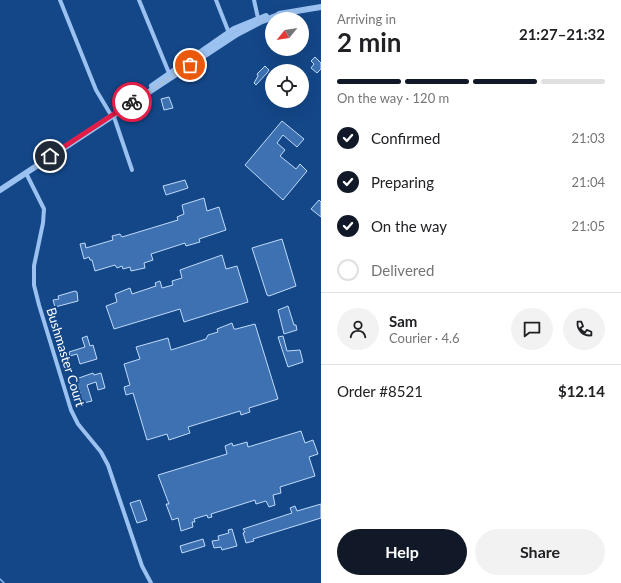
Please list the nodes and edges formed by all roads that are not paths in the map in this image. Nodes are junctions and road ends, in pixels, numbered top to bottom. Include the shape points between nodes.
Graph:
1 (60, 0) edge
2 (139, 0) edge
3 (216, 0) edge
4 (254, 0) edge
5 (321, 7) edge
6 (259, 20) junction
7 (230, 35) junction
8 (170, 75) junction
9 (112, 115) junction
10 (132, 170) dead end
11 (26, 173) junction
12 (0, 190) edge
13 (151, 583) edge

1 - 9 street via 96,90
2 - 8 street
3 - 7 street
4 - 6 street
5 - 6 street
6 - 7 street
7 - 8 street
8 - 9 street
9 - 10 street
9 - 11 street
11 - 12 street
11 - 13 street, Bushmaster Court via 42,203 45,216 34,266 36,294 68,403 78,424 101,452 108,466 142,566

